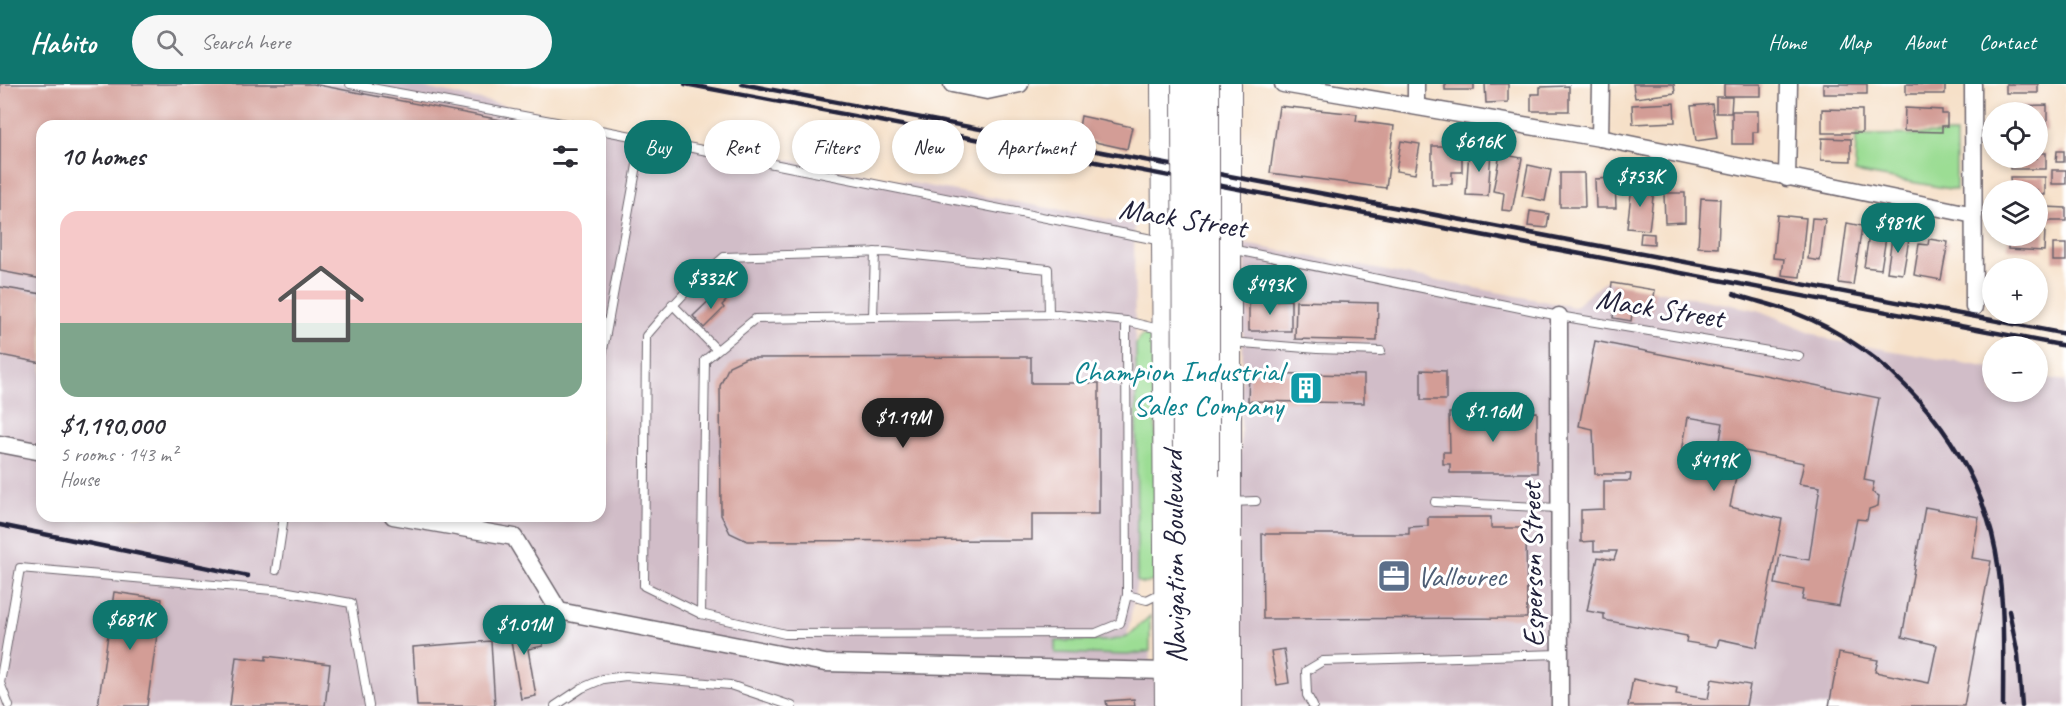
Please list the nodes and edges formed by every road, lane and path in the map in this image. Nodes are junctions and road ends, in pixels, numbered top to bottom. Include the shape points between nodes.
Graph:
1 (350, 84) edge
2 (952, 84) edge
3 (1015, 84) edge
4 (1164, 84) edge
5 (1185, 84) edge
6 (1206, 84) edge
7 (1228, 84) edge
8 (1283, 84) edge
9 (1416, 84) edge
10 (1601, 84) edge
11 (1789, 84) edge
12 (1973, 84) edge
13 (1416, 106) junction
14 (545, 120) edge
15 (606, 131) edge
16 (624, 135) edge
17 (1600, 138) junction
18 (692, 148) edge
19 (635, 174) edge
20 (1787, 178) junction
21 (1974, 215) junction
22 (1165, 242) junction
23 (1227, 248) junction
24 (875, 252) junction
25 (672, 304) junction
26 (1974, 307) dead end
27 (1049, 314) junction
28 (873, 316) junction
29 (1559, 316) junction
30 (1126, 321) junction
31 (1165, 330) junction
32 (606, 332) edge
33 (1227, 341) junction
34 (716, 350) junction
35 (1381, 351) dead end
36 (1799, 356) dead end
37 (0, 444) edge
38 (36, 451) edge
39 (1196, 477) junction
40 (1256, 501) dead end
41 (1227, 502) junction
42 (1435, 502) dead end
43 (1558, 508) junction
44 (283, 522) edge
45 (428, 522) edge
46 (276, 570) dead end
47 (1166, 591) junction
48 (1126, 595) junction
49 (701, 614) junction
50 (1560, 654) junction
51 (1167, 671) junction
52 (770, 702) edge
53 (9, 706) edge
54 (369, 706) edge
55 (555, 706) edge
56 (792, 706) edge
57 (1168, 706) edge
58 (1187, 706) edge
59 (1209, 706) edge
60 (1228, 706) edge
61 (1314, 706) edge
62 (1560, 706) edge

1 - 14 lane
2 - 3 street via 987,91
4 - 22 main road
5 - 39 main road, Navigation Boulevard, bridge
6 - 39 main road, Navigation Boulevard, bridge
7 - 23 main road
8 - 13 street
9 - 13 street
10 - 17 street
11 - 20 street
12 - 21 street
13 - 17 street
15 - 16 lane, Mack Street
17 - 20 street
18 - 22 lane, Mack Street
19 - 32 lane
20 - 21 street
21 - 26 street
22 - 23 lane, Mack Street
22 - 31 main road
23 - 29 lane, Mack Street
23 - 33 main road
24 - 25 lane via 724,257
24 - 27 lane via 1048,269
24 - 28 lane
25 - 34 lane
25 - 49 lane via 646,336 644,586
27 - 28 lane
27 - 30 lane
28 - 34 lane via 755,319
29 - 36 lane, Mack Street
29 - 43 street, Esperson Street
30 - 31 lane
30 - 48 lane
31 - 47 main road
33 - 35 lane
33 - 41 main road
34 - 49 lane via 705,360
37 - 38 street
39 - 58 main road, Navigation Boulevard
39 - 59 main road, Navigation Boulevard
40 - 41 lane
41 - 60 main road
42 - 43 lane
43 - 50 street, Esperson Street
44 - 46 lane
45 - 51 street via 514,537 559,611 825,663
47 - 48 lane via 1147,600
47 - 51 main road
48 - 49 lane via 1120,623 1096,633 785,634
50 - 61 lane via 1323,661 1306,671 1307,695
50 - 62 street, Esperson Street
51 - 57 main road
52 - 55 lane via 730,685 626,676 603,679
52 - 56 lane
53 - 54 lane via 0,683 20,568 283,591 351,603

